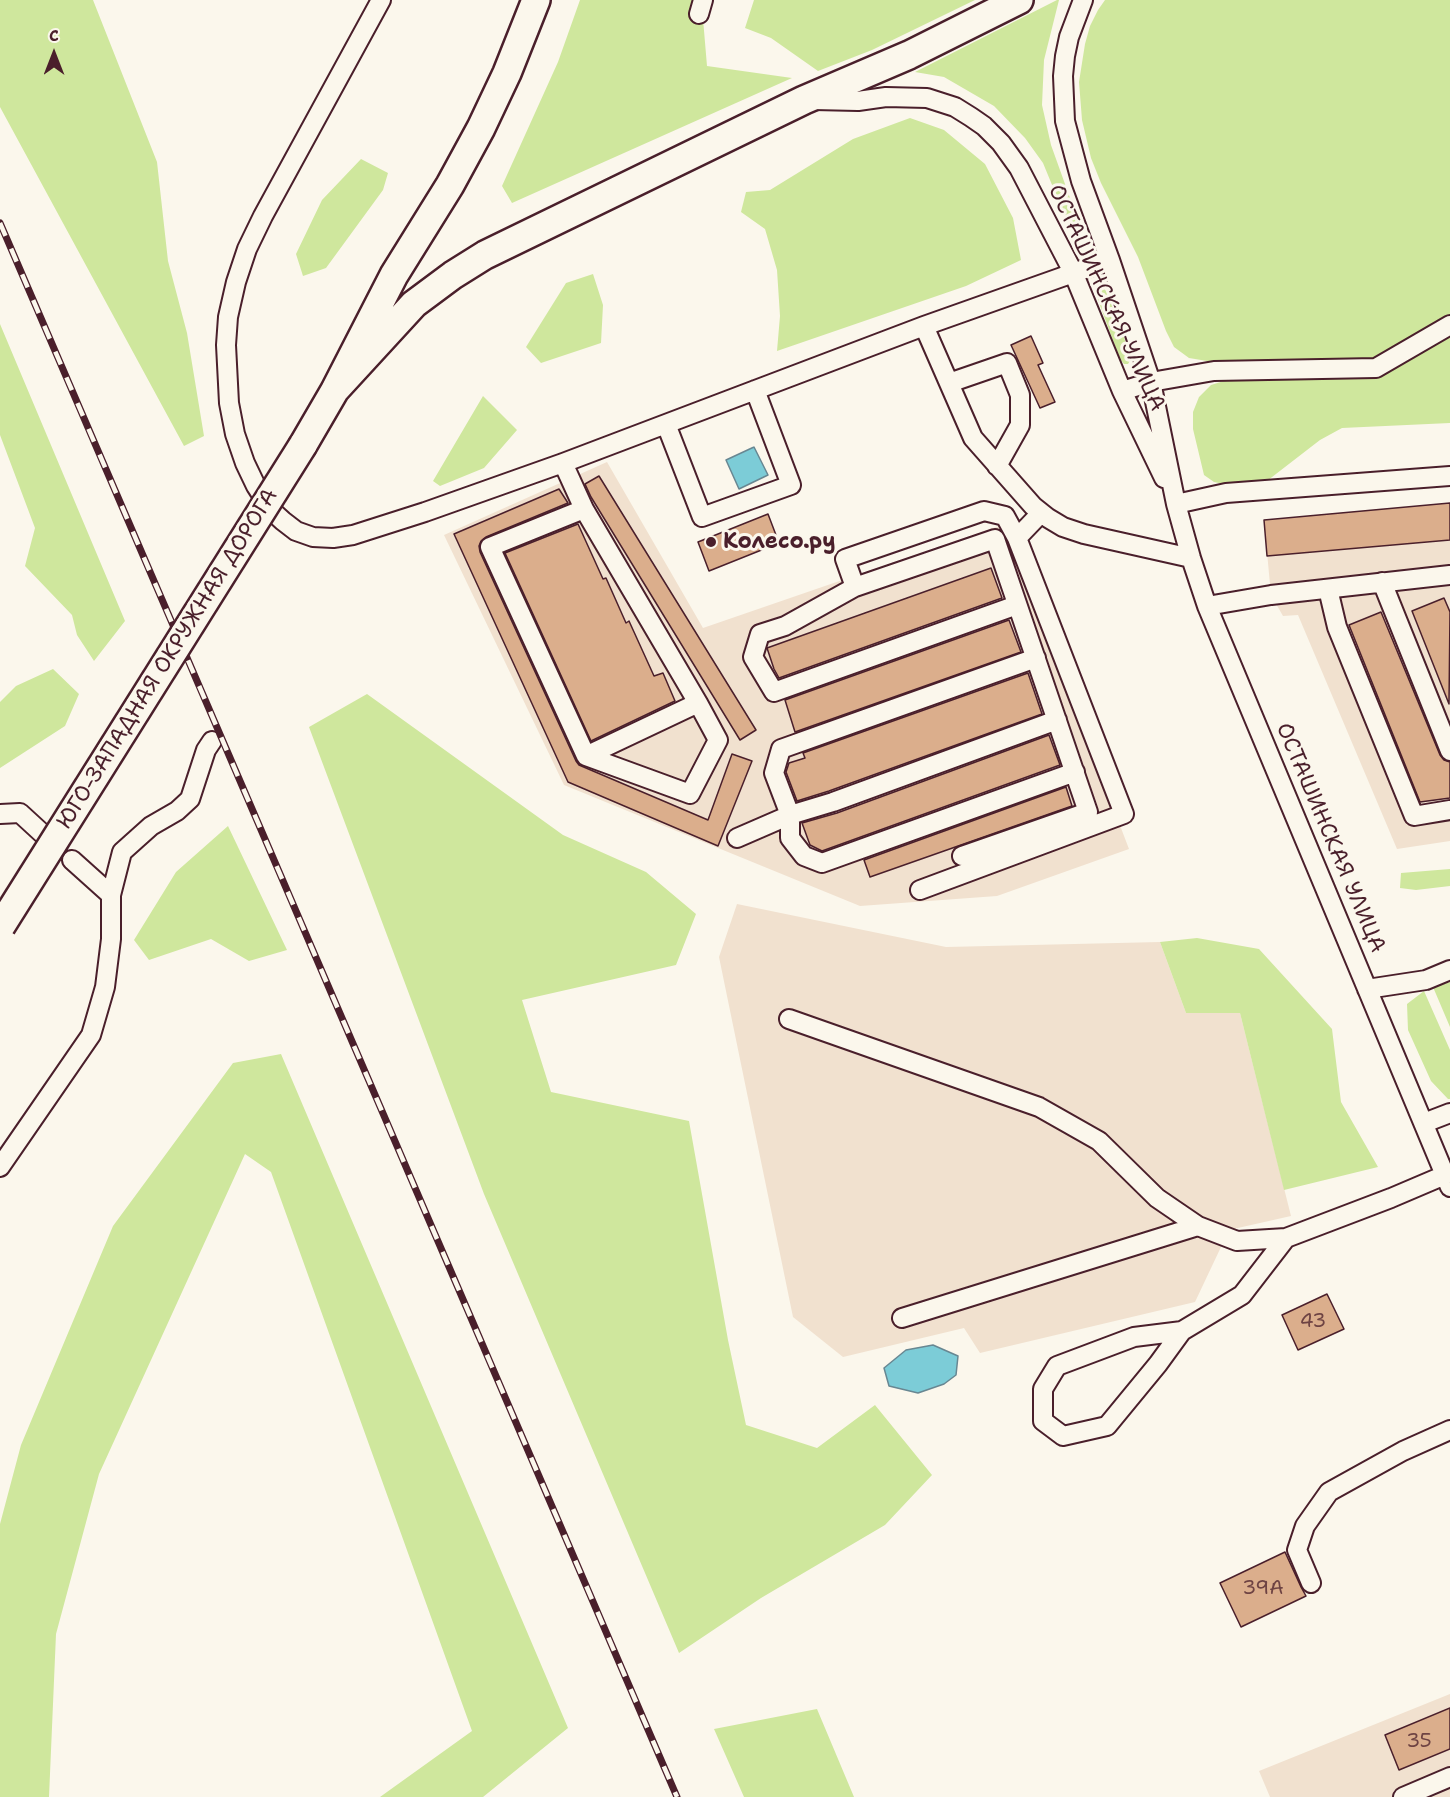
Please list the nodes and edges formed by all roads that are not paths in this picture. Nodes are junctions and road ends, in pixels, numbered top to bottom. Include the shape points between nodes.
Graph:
1 (381, 0) edge
2 (536, 0) edge
3 (1019, 0) edge
4 (1083, 0) edge
5 (804, 100) junction
6 (1110, 260) junction
7 (1073, 272) junction
8 (924, 326) junction
9 (1450, 326) edge
10 (949, 382) junction
11 (1151, 382) junction
12 (335, 390) junction
13 (755, 390) junction
14 (1122, 391) junction
15 (666, 424) junction
16 (563, 463) junction
17 (998, 466) junction
18 (1450, 476) edge
19 (1176, 504) junction
20 (584, 509) junction
21 (1041, 513) junction
22 (1017, 538) junction
23 (1191, 558) junction
24 (1449, 577) edge
25 (1382, 582) junction
26 (855, 587) junction
27 (1328, 589) junction
28 (1017, 605) junction
29 (1207, 606) junction
30 (1036, 658) junction
31 (699, 704) junction
32 (1057, 720) junction
33 (212, 741) dead end
34 (1450, 751) edge
35 (586, 756) junction
36 (1075, 772) junction
37 (1450, 810) edge
38 (0, 814) edge
39 (790, 815) junction
40 (737, 838) dead end
41 (57, 847) dead end
42 (962, 856) dead end
43 (72, 860) dead end
44 (921, 890) dead end
45 (111, 895) junction
46 (0, 926) edge
47 (1450, 970) edge
48 (1367, 989) junction
49 (789, 1018) dead end
50 (1450, 1113) edge
51 (1424, 1123) junction
52 (0, 1167) edge
53 (1448, 1181) edge
54 (1198, 1226) junction
55 (1286, 1238) junction
56 (902, 1318) dead end
57 (1182, 1331) junction
58 (1450, 1430) edge
59 (1311, 1583) dead end
60 (1450, 1777) edge
61 (1403, 1797) edge

1 - 16 street via 263,216 236,282 228,317 226,381 235,434 245,463 272,511 283,521 313,537 333,538 424,512
2 - 12 highway via 482,128 394,275
3 - 5 highway via 909,55
4 - 6 street, ОСТАШИНСКАЯ УЛИЦА via 1065,56 1065,121 1081,181
5 - 7 street, ОСТАШИНСКАЯ УЛИЦА via 927,98 971,117 1001,143 1018,168
5 - 12 highway via 485,255 414,304
6 - 7 street
6 - 11 street, ОСТАШИНСКАЯ УЛИЦА
7 - 8 street
7 - 14 street, ОСТАШИНСКАЯ УЛИЦА
8 - 10 street
8 - 13 street
9 - 11 street via 1376,368 1214,371
10 - 17 street via 973,438
10 - 17 street via 1007,363 1020,395 1020,425
11 - 14 street
11 - 19 street, ОСТАШИНСКАЯ УЛИЦА
12 - 46 highway, ЮГО-ЗАПАДНАЯ ОКРУЖНАЯ ДОРОГА, bridge
13 - 15 street
13 - 15 street via 791,485 702,517
14 - 19 street, ОСТАШИНСКАЯ УЛИЦА
15 - 16 street
16 - 20 street
17 - 21 street
18 - 19 street via 1226,493
19 - 23 street, ОСТАШИНСКАЯ УЛИЦА
20 - 31 street
20 - 35 street via 490,548
21 - 22 street
21 - 23 street via 1084,534
22 - 26 street via 1005,516 984,511 845,559
22 - 44 street via 1124,814
23 - 29 street, ОСТАШИНСКАЯ УЛИЦА
24 - 25 street
25 - 27 street
25 - 34 street
26 - 28 street via 995,540
26 - 28 street via 784,626 760,634 753,657 774,692
27 - 29 street
27 - 37 street via 1337,627 1414,816
28 - 30 street
29 - 48 street, ОСТАШИНСКАЯ УЛИЦА
30 - 32 street
30 - 39 street via 781,749 774,773
31 - 35 street
31 - 35 street via 718,740 690,794
32 - 36 street
32 - 39 street
33 - 45 street via 190,799 122,852
36 - 39 street via 822,863 804,856 790,838
36 - 42 street via 1088,812
38 - 41 street via 20,813
39 - 40 street
43 - 45 street
45 - 52 street via 105,987 91,1035
47 - 48 street via 1426,980
48 - 51 street, ОСТАШИНСКАЯ УЛИЦА
49 - 54 street via 1039,1107 1099,1141 1157,1198
50 - 51 street
51 - 53 street, ОСТАШИНСКАЯ УЛИЦА
53 - 55 street
54 - 55 street via 1237,1241
54 - 56 street
55 - 57 street via 1242,1295
57 - 57 street via 1134,1337 1057,1365 1043,1389 1043,1421 1064,1436 1107,1426
58 - 59 street via 1329,1492 1305,1526 1297,1550
60 - 61 street

